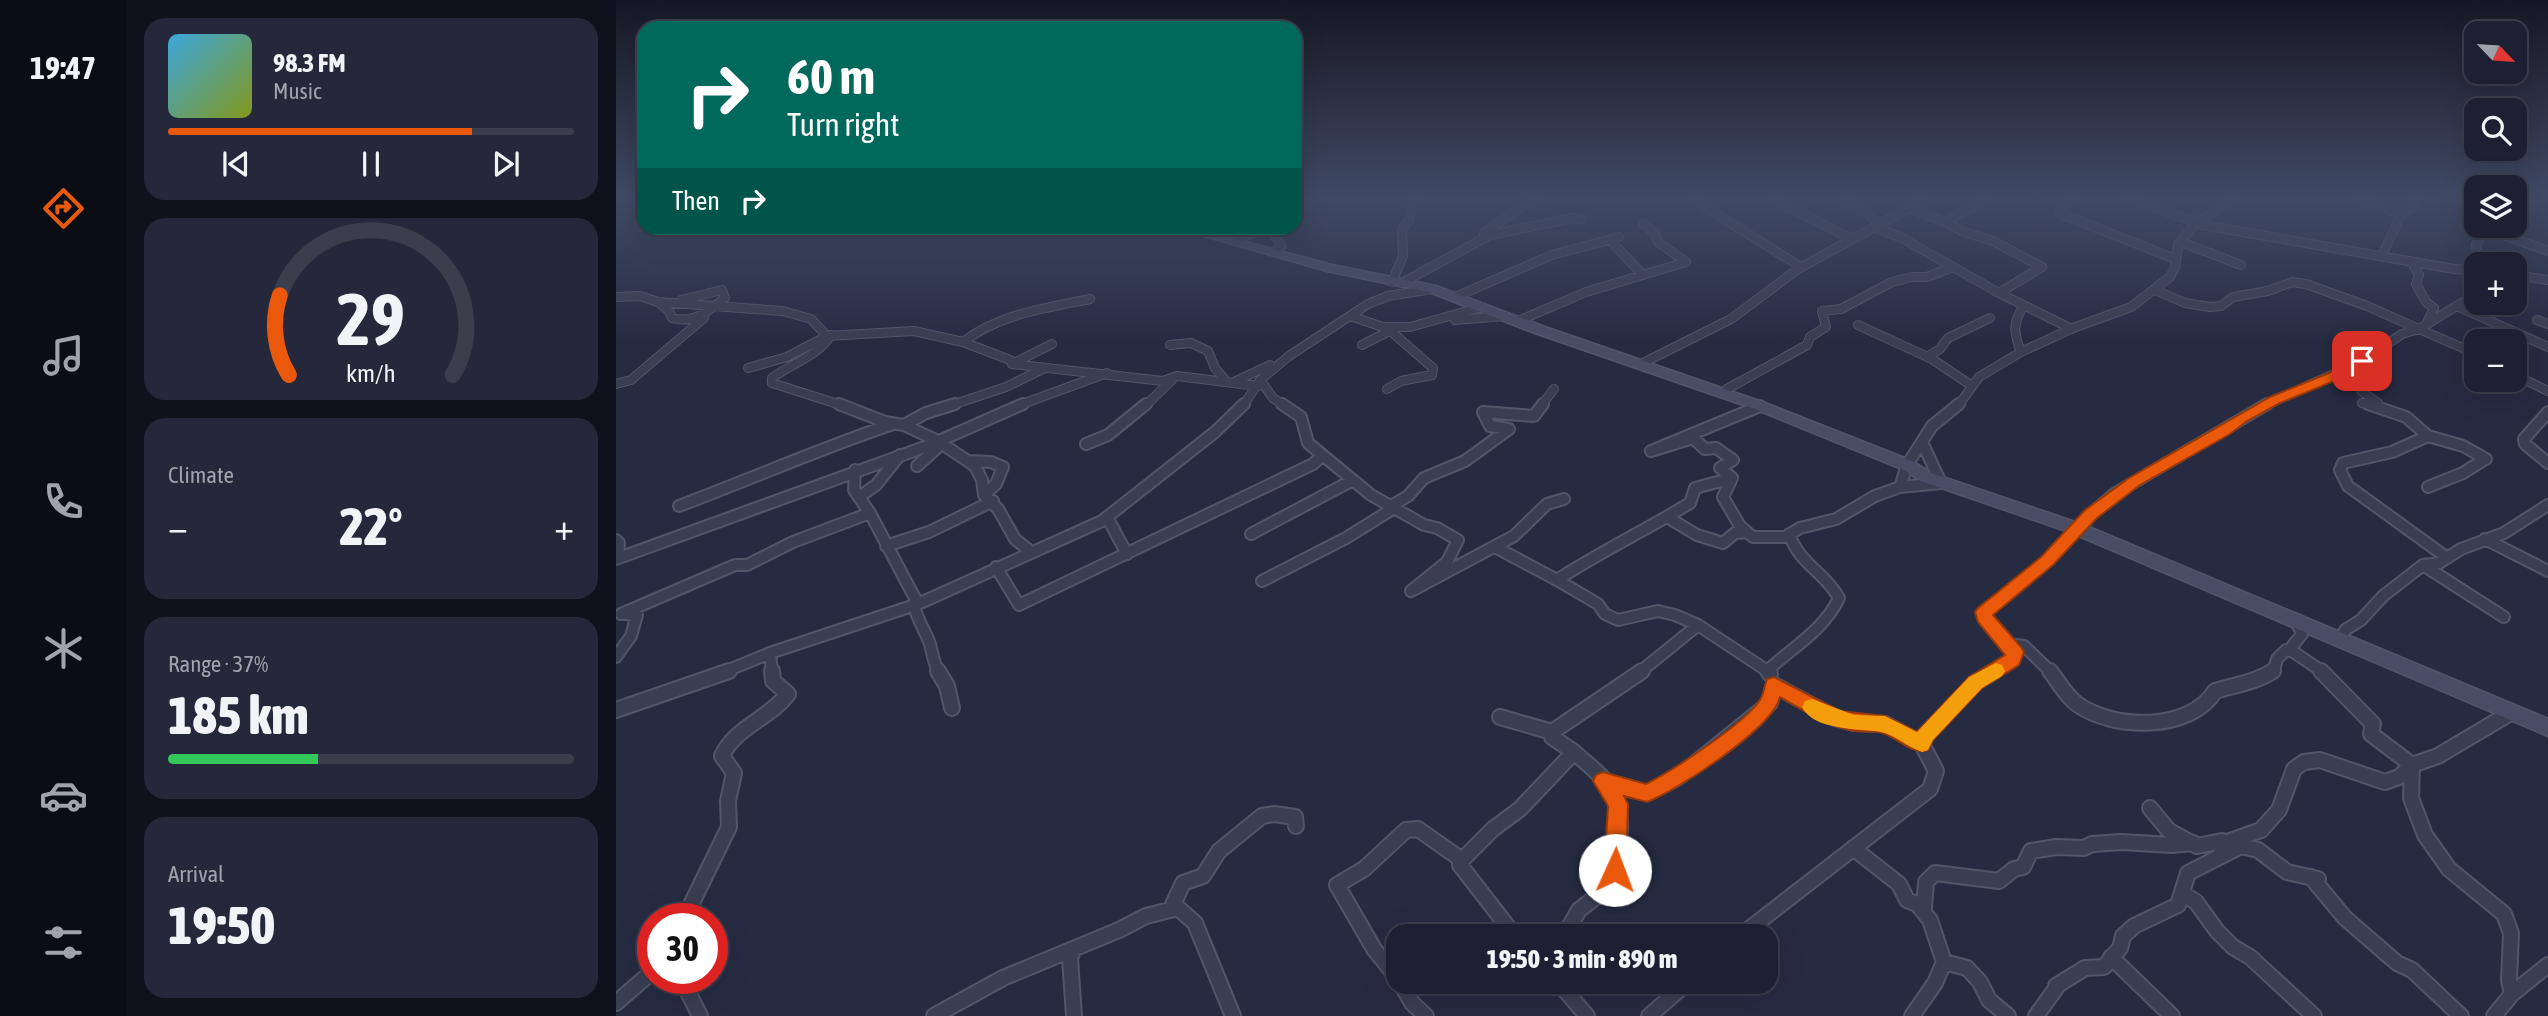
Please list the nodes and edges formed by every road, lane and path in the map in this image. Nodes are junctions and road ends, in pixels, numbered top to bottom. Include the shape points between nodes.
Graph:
1 (1245, 246) edge
2 (1281, 246) edge
3 (1405, 246) edge
4 (1466, 246) edge
5 (1467, 246) edge
6 (1584, 246) edge
7 (1621, 246) edge
8 (1664, 246) edge
9 (1768, 246) edge
10 (1838, 246) edge
11 (1916, 246) edge
12 (2003, 246) edge
13 (2143, 246) edge
14 (2179, 246) edge
15 (2193, 246) edge
16 (2328, 246) edge
17 (2388, 246) edge
18 (1462, 249) junction
19 (1276, 251) dead end
20 (2382, 256) junction
21 (2175, 259) junction
22 (2411, 261) junction
23 (2241, 265) dead end
24 (1801, 267) junction
25 (1953, 267) junction
26 (2464, 268) edge
27 (1641, 273) junction
28 (2527, 276) edge
29 (2545, 278) edge
30 (1397, 283) junction
31 (1432, 289) junction
32 (2155, 290) junction
33 (1999, 293) junction
34 (616, 297) edge
35 (1455, 297) junction
36 (1090, 299) dead end
37 (2464, 301) edge
38 (658, 302) junction
39 (671, 302) junction
40 (717, 304) junction
41 (2024, 306) junction
42 (2457, 306) junction
43 (1482, 307) junction
44 (706, 316) junction
45 (1350, 316) junction
46 (1990, 318) dead end
47 (1511, 319) junction
48 (2537, 320) dead end
49 (1427, 323) junction
50 (2548, 324) edge
51 (1858, 325) dead end
52 (2423, 327) junction
53 (1391, 328) junction
54 (2072, 329) junction
55 (829, 335) junction
56 (963, 342) junction
57 (1052, 344) dead end
58 (1170, 345) dead end
59 (1362, 345) dead end
60 (2548, 347) edge
61 (2464, 348) edge
62 (2021, 352) junction
63 (1927, 357) junction
64 (1286, 358) junction
65 (1012, 364) junction
66 (1641, 364) junction
67 (748, 368) dead end
68 (1043, 369) junction
69 (1109, 373) junction
70 (1177, 376) junction
71 (2527, 381) edge
72 (1230, 382) junction
73 (1259, 383) junction
74 (616, 384) edge
75 (1972, 386) junction
76 (1387, 389) dead end
77 (1554, 389) dead end
78 (2361, 391) dead end
79 (2548, 391) edge
80 (1724, 394) junction
81 (2362, 403) dead end
82 (1760, 406) junction
83 (2390, 409) junction
84 (2548, 412) edge
85 (900, 424) junction
86 (2428, 436) junction
87 (1922, 442) junction
88 (940, 443) junction
89 (1086, 444) dead end
90 (2535, 450) junction
91 (900, 455) junction
92 (1322, 456) junction
93 (2548, 457) edge
94 (968, 461) junction
95 (2548, 463) edge
96 (1907, 465) junction
97 (917, 466) dead end
98 (855, 470) junction
99 (1732, 478) junction
100 (1353, 480) junction
101 (1941, 483) junction
102 (1900, 487) junction
103 (2428, 487) dead end
104 (859, 497) junction
105 (989, 498) junction
106 (1564, 499) dead end
107 (2548, 505) edge
108 (679, 506) dead end
109 (1392, 507) junction
110 (870, 513) junction
111 (1107, 517) junction
112 (1667, 517) junction
113 (2078, 529) junction
114 (1747, 532) junction
115 (1251, 534) dead end
116 (1789, 534) junction
117 (2485, 539) junction
118 (616, 541) edge
119 (886, 546) junction
120 (1495, 547) junction
121 (1031, 552) junction
122 (1127, 554) junction
123 (2446, 557) junction
124 (617, 558) edge
125 (2423, 565) junction
126 (996, 567) junction
127 (2548, 571) edge
128 (1557, 580) junction
129 (1262, 581) dead end
130 (916, 605) junction
131 (618, 614) edge
132 (2504, 617) dead end
133 (2296, 621) junction
134 (1698, 625) junction
135 (2341, 639) junction
136 (2008, 643) junction
137 (2292, 651) junction
138 (771, 653) junction
139 (616, 657) edge
140 (1768, 670) junction
141 (1773, 687) junction
142 (952, 708) dead end
143 (616, 710) edge
144 (2512, 712) junction
145 (1500, 717) dead end
146 (2548, 728) edge
147 (1552, 732) junction
148 (1922, 744) junction
149 (1574, 752) junction
150 (2412, 765) junction
151 (1603, 781) junction
152 (2150, 808) dead end
153 (1296, 826) dead end
154 (2193, 843) junction
155 (1853, 848) junction
156 (2223, 851) junction
157 (1462, 860) junction
158 (2182, 893) junction
159 (692, 903) edge
160 (1918, 905) junction
161 (1171, 909) junction
162 (1505, 924) edge
163 (1570, 924) edge
164 (1755, 924) edge
165 (1074, 949) junction
166 (2111, 957) junction
167 (1944, 962) junction
168 (1386, 964) edge
169 (2548, 965) edge
170 (637, 985) edge
171 (689, 994) edge
172 (1407, 994) edge
173 (1568, 994) edge
174 (1674, 994) edge
175 (2512, 994) junction
176 (616, 1003) edge
177 (700, 1016) edge
178 (934, 1016) edge
179 (1074, 1016) edge
180 (1233, 1016) edge
181 (1426, 1016) edge
182 (1587, 1016) edge
183 (1649, 1016) edge
184 (1912, 1016) edge
185 (2008, 1016) edge
186 (2036, 1016) edge
187 (2172, 1016) edge
188 (2314, 1016) edge
189 (2461, 1016) edge
190 (2494, 1016) edge

1 - 30 street
2 - 19 street
3 - 30 street
4 - 18 street
5 - 18 street
6 - 35 street via 1552,255
7 - 27 street
8 - 27 street via 1686,262
9 - 24 street
10 - 24 street
11 - 25 street
12 - 33 street via 2042,267
13 - 21 street
14 - 21 street
15 - 23 street
16 - 20 street
17 - 20 street
18 - 30 street
20 - 22 street
21 - 32 street via 2174,273
22 - 26 street
22 - 52 street via 2419,275 2419,291 2434,308
24 - 66 street via 1731,319
25 - 33 street
25 - 80 street via 1927,277 1892,282 1841,309 1822,312 1826,327 1810,337 1807,345
27 - 47 street
28 - 29 street
30 - 31 street
31 - 35 street
31 - 45 street via 1379,299
32 - 52 street via 2185,303 2210,307 2292,282
32 - 54 street via 2131,307
33 - 41 street
34 - 38 street via 639,296
35 - 43 street
36 - 56 street via 997,324
37 - 42 street
38 - 39 street
38 - 44 street via 682,322
39 - 40 street
39 - 40 street via 722,290 725,298
40 - 44 street
40 - 55 street via 783,311 811,319
41 - 54 street
41 - 62 street via 2013,324
42 - 52 street
42 - 60 street
43 - 47 street
43 - 49 street
44 - 74 street via 631,380
45 - 53 street
45 - 64 street
46 - 63 street via 1948,338
47 - 49 street
47 - 66 street
48 - 50 street
49 - 53 street
51 - 63 street
52 - 61 street
52 - 113 street via 2402,334 2334,376 2242,417 2114,494
53 - 59 street
53 - 76 street via 1433,368 1432,375
54 - 62 street
55 - 56 street via 915,331
55 - 67 street via 787,357
55 - 85 street via 821,351 783,368 772,383
56 - 65 street
57 - 65 street
58 - 72 street via 1191,343 1208,351 1215,368
62 - 75 street via 1986,372
63 - 75 street
64 - 72 street
64 - 73 street
65 - 68 street
66 - 80 street
68 - 69 street
68 - 85 street via 1018,383
69 - 70 street via 1163,381
69 - 88 street via 1008,409
70 - 72 street
70 - 89 street via 1110,434
71 - 79 street
72 - 73 street
73 - 92 street via 1301,417 1308,443
73 - 111 street via 1249,400 1215,432
75 - 87 street
77 - 109 street via 1535,416 1483,412 1490,426 1509,429 1465,461 1423,478
78 - 83 street
80 - 82 street
81 - 83 street
82 - 96 street
82 - 99 street via 1651,451 1693,438 1705,449 1716,447 1733,460 1720,468
83 - 86 street via 2412,418
84 - 90 street via 2524,439
85 - 88 street
85 - 108 street via 832,444
86 - 103 street via 2484,457 2458,477
86 - 123 street via 2392,452 2343,463 2340,470 2347,486
87 - 96 street
87 - 101 street
88 - 91 street
88 - 94 street
88 - 97 street
90 - 93 street
90 - 95 street
91 - 98 street
91 - 104 street via 876,485
92 - 100 street
92 - 122 street
94 - 105 street via 975,466
94 - 105 street via 1003,467
96 - 101 street
96 - 102 street
98 - 104 street via 854,490
98 - 124 street
99 - 112 street via 1695,488 1690,503
99 - 114 street via 1723,496
100 - 109 street
100 - 115 street
101 - 102 street
101 - 113 street
102 - 116 street via 1836,519
104 - 110 street
105 - 119 street via 929,532
105 - 121 street via 997,504 1019,546
106 - 120 street via 1548,504
107 - 117 street via 2514,528
109 - 120 street via 1458,540 1447,562 1411,591
109 - 129 street via 1346,538
110 - 119 street
110 - 131 street
111 - 121 street
111 - 122 street
112 - 114 street via 1715,541
112 - 128 street
113 - 133 street
113 - 136 street via 1984,612
114 - 116 street via 1762,538
116 - 140 street via 1796,552 1839,598 1824,621
117 - 123 street
117 - 127 street
118 - 124 street
119 - 130 street
120 - 128 street
121 - 126 street
122 - 126 street via 1019,605
123 - 125 street
125 - 132 street
125 - 135 street via 2345,630
126 - 130 street
128 - 134 street via 1618,620 1660,609
130 - 138 street
130 - 142 street via 917,621 947,686
131 - 139 street via 637,615 631,636
133 - 135 street
133 - 137 street via 2302,635
134 - 140 street
134 - 147 street via 1639,673
135 - 144 street
136 - 137 street via 2024,646 2075,703 2093,713 2143,724 2180,718 2215,691 2259,680 2274,670 2286,650
136 - 148 street via 2015,652 2012,659 1976,682 1925,735
137 - 150 street via 2314,663 2373,724 2371,733
138 - 143 street
138 - 159 street via 773,681 788,694 727,744 722,756 734,773 729,827
140 - 141 street
141 - 148 street via 1835,718 1885,724
141 - 151 street via 1770,703 1678,778 1647,793
144 - 146 street
144 - 150 street via 2438,756
145 - 147 street
147 - 149 street via 1552,737
148 - 155 street via 1937,767 1936,780
149 - 151 street
149 - 157 street via 1520,809
150 - 156 street via 2385,782 2320,760 2304,762 2294,769 2279,810 2261,830 2230,841
150 - 175 street via 2411,798 2425,835 2449,869 2504,914 2511,933
151 - 163 street via 1618,804 1614,883 1578,910
152 - 154 street via 2169,831
153 - 161 street via 1295,817 1272,812 1257,818 1214,855 1207,874 1182,883
154 - 156 street via 2222,841
154 - 160 street via 2122,842 2031,851 2023,867 1999,881 1935,873 1926,882 1924,907
155 - 160 street
155 - 164 street
156 - 158 street via 2188,873
156 - 189 street via 2252,848 2287,872 2314,878 2345,918 2397,963 2412,970
157 - 162 street via 1460,865
157 - 168 street via 1418,829 1406,830 1364,869 1337,885
158 - 166 street via 2178,905 2134,926
158 - 188 street via 2196,902 2232,947 2250,957
160 - 167 street via 1938,936
161 - 165 street
161 - 180 street via 1178,908 1195,923
165 - 178 street via 1003,978
165 - 179 street via 1070,957
166 - 186 street via 2104,967 2085,968 2058,985
166 - 187 street
167 - 184 street
167 - 185 street via 1967,968 1989,1000
169 - 175 street
170 - 176 street
171 - 177 street
172 - 181 street
173 - 182 street
174 - 183 street
175 - 190 street

